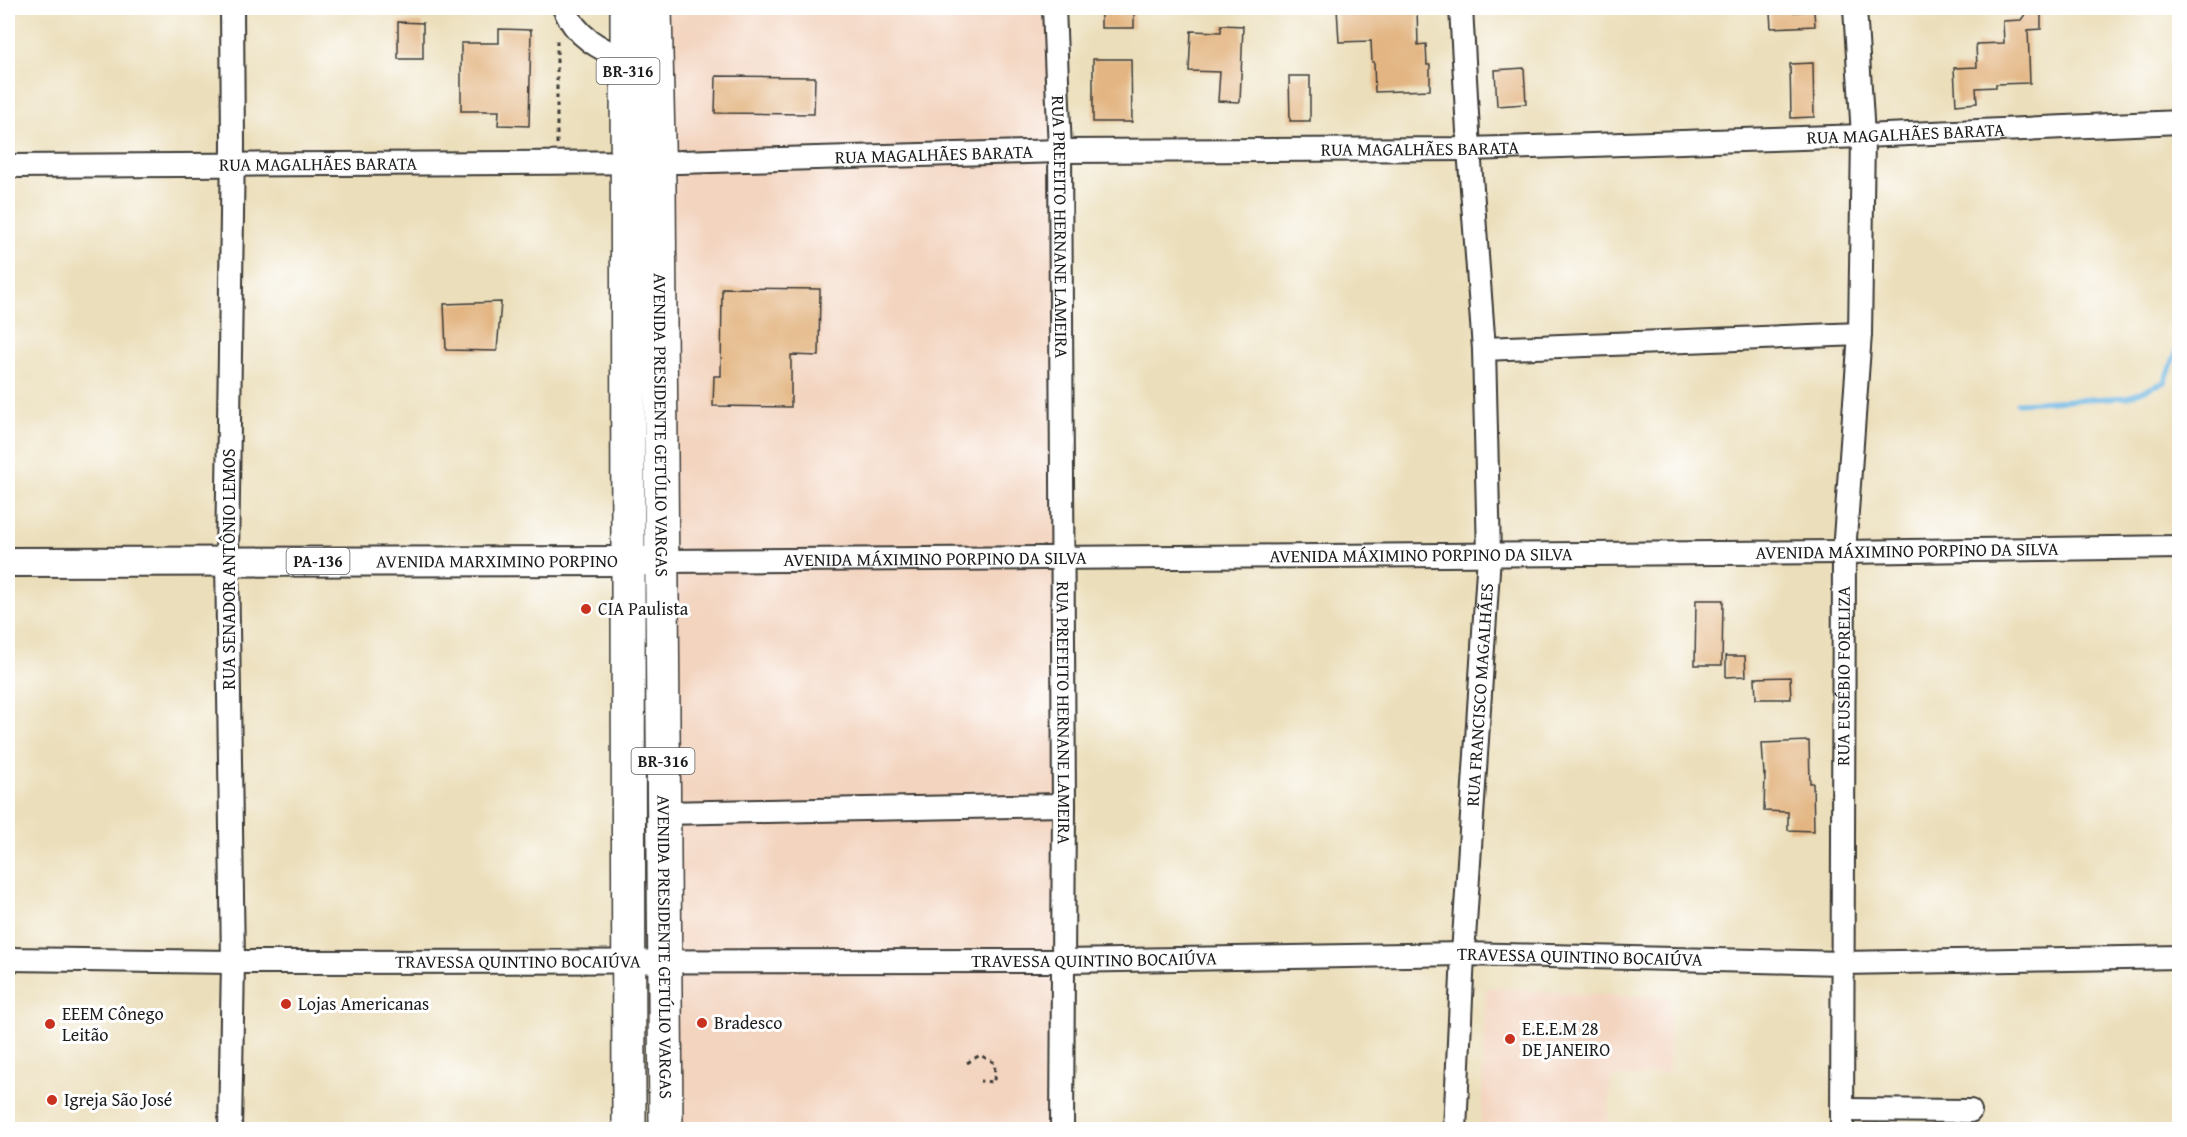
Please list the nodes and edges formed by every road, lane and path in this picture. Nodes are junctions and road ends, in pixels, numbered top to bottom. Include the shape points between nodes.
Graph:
1 (232, 8) edge
2 (564, 8) edge
3 (627, 8) edge
4 (655, 8) edge
5 (1054, 8) edge
6 (1461, 8) edge
7 (1855, 8) edge
8 (557, 34) dead end
9 (628, 61) junction
10 (2180, 122) edge
11 (1863, 136) junction
12 (1469, 149) junction
13 (1060, 151) junction
14 (557, 162) junction
15 (643, 162) junction
16 (232, 164) junction
17 (8, 166) edge
18 (1860, 334) junction
19 (1484, 349) junction
20 (2180, 547) edge
21 (1844, 552) junction
22 (1489, 555) junction
23 (1062, 557) junction
24 (227, 560) junction
25 (662, 561) junction
26 (8, 562) edge
27 (628, 562) junction
28 (1064, 805) junction
29 (664, 813) junction
30 (1463, 954) junction
31 (2180, 957) edge
32 (8, 959) edge
33 (629, 961) junction
34 (665, 961) junction
35 (1063, 961) junction
36 (233, 962) junction
37 (1842, 963) junction
38 (967, 1063) dead end
39 (980, 1081) dead end
40 (1970, 1111) dead end
41 (1842, 1120) edge
42 (230, 1130) edge
43 (629, 1130) edge
44 (666, 1130) edge
45 (1062, 1130) edge
46 (1455, 1130) edge

1 - 16 street, RUA SENADOR ANTÔNIO LEMOS
2 - 9 street via 585,37 601,50
3 - 9 highway, AVENIDA PRESIDENTE GETÚLIO VARGAS / BR-316
4 - 15 highway, AVENIDA PRESIDENTE GETÚLIO VARGAS / BR-316
5 - 13 street, RUA PREFEITO HERNANE LAMEIRA
6 - 12 street, RUA FRANCISCO MAGALHÃES
7 - 11 street, RUA EUSÉBIO FORELIZA
8 - 14 path
9 - 15 highway, AVENIDA PRESIDENTE GETÚLIO VARGAS / BR-316
10 - 11 street, RUA MAGALHÃES BARATA
11 - 12 street, RUA MAGALHÃES BARATA
11 - 18 street, RUA EUSÉBIO FORELIZA
12 - 13 street, RUA MAGALHÃES BARATA
12 - 19 street, RUA FRANCISCO MAGALHÃES
13 - 15 street, RUA MAGALHÃES BARATA
13 - 23 street, RUA PREFEITO HERNANE LAMEIRA
14 - 15 street, RUA MAGALHÃES BARATA
14 - 16 street, RUA MAGALHÃES BARATA
15 - 25 highway, AVENIDA PRESIDENTE GETÚLIO VARGAS / BR-316
15 - 27 highway, AVENIDA PRESIDENTE GETÚLIO VARGAS / BR-316
16 - 17 street, RUA MAGALHÃES BARATA
16 - 24 street, RUA SENADOR ANTÔNIO LEMOS
18 - 19 street
18 - 21 street, RUA EUSÉBIO FORELIZA
19 - 22 street, RUA FRANCISCO MAGALHÃES
20 - 21 street, AVENIDA MÁXIMINO PORPINO DA SILVA
21 - 22 street, AVENIDA MÁXIMINO PORPINO DA SILVA
21 - 37 street, RUA EUSÉBIO FORELIZA
22 - 23 street, AVENIDA MÁXIMINO PORPINO DA SILVA
22 - 30 street, RUA FRANCISCO MAGALHÃES
23 - 25 street, AVENIDA MÁXIMINO PORPINO DA SILVA
23 - 28 street, RUA PREFEITO HERNANE LAMEIRA
24 - 26 main road, AVENIDA MARXIMINO PORPINO / PA-136
24 - 27 main road, AVENIDA MARXIMINO PORPINO / PA-136
24 - 36 street, RUA SENADOR ANTÔNIO LEMOS
25 - 27 main road, AVENIDA MARXIMINO PORPINO / PA-136
25 - 29 highway, AVENIDA PRESIDENTE GETÚLIO VARGAS / BR-316
27 - 33 highway, AVENIDA PRESIDENTE GETÚLIO VARGAS / BR-316
28 - 29 street
28 - 35 street, RUA PREFEITO HERNANE LAMEIRA
29 - 34 highway, AVENIDA PRESIDENTE GETÚLIO VARGAS / BR-316
30 - 35 street, TRAVESSA QUINTINO BOCAIÚVA
30 - 37 street, TRAVESSA QUINTINO BOCAIÚVA
30 - 46 street, RUA FRANCISCO MAGALHÃES
31 - 37 street, TRAVESSA QUINTINO BOCAIÚVA
32 - 36 street, TRAVESSA QUINTINO BOCAIÚVA
33 - 34 street, TRAVESSA QUINTINO BOCAIÚVA
33 - 36 street, TRAVESSA QUINTINO BOCAIÚVA
33 - 43 highway, AVENIDA PRESIDENTE GETÚLIO VARGAS / BR-316
34 - 35 street, TRAVESSA QUINTINO BOCAIÚVA
34 - 44 highway, AVENIDA PRESIDENTE GETÚLIO VARGAS / BR-316
35 - 45 street, RUA PREFEITO HERNANE LAMEIRA
36 - 42 street, RUA SENADOR ANTÔNIO LEMOS
37 - 41 street, RUA EUSÉBIO FORELIZA
38 - 39 path via 980,1055 995,1063 994,1082
40 - 41 street

